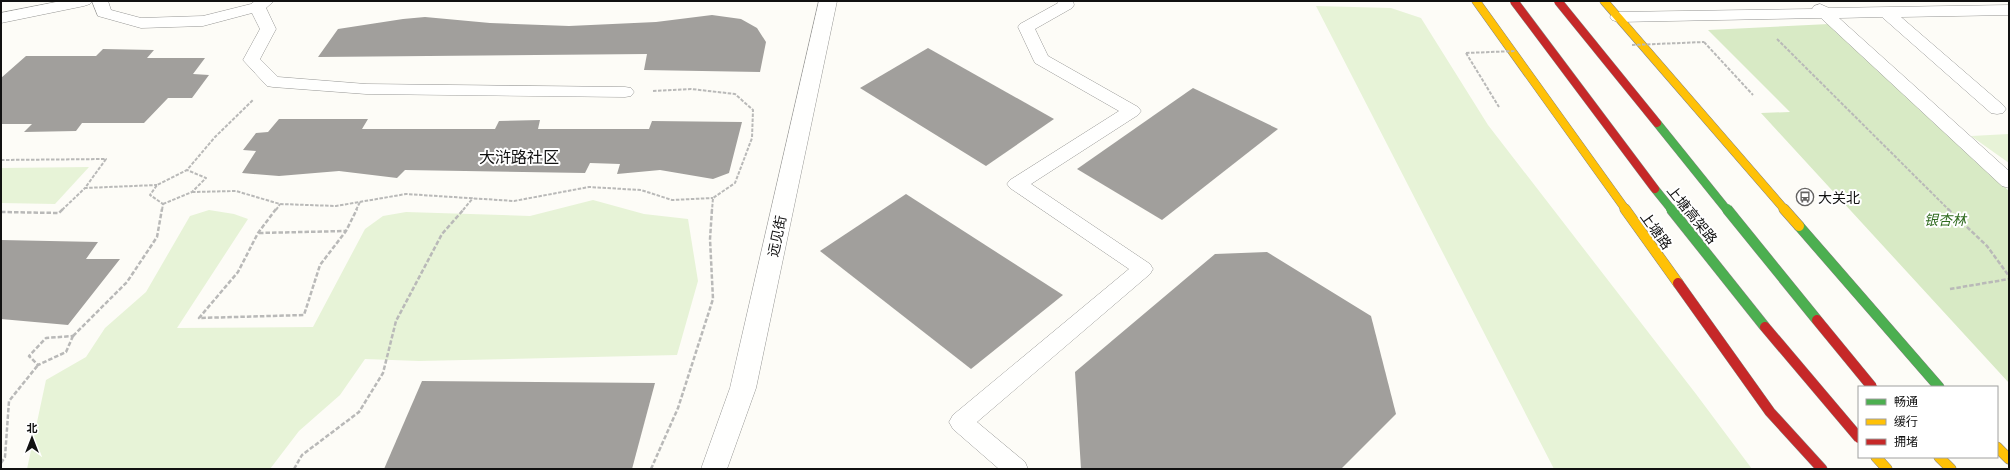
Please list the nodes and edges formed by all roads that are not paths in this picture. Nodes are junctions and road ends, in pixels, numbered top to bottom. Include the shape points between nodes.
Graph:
1 (84, 1) edge
2 (100, 1) edge
3 (828, 1) edge
4 (1065, 1) edge
5 (1476, 1) edge
6 (1514, 1) edge
7 (1558, 1) edge
8 (1604, 1) edge
9 (262, 4) edge
10 (1818, 7) edge
11 (2009, 10) edge
12 (1886, 12) junction
13 (1618, 17) junction
14 (1, 18) edge
15 (624, 92) road end
16 (1997, 109) dead end
17 (2009, 182) edge
18 (1871, 386) edge
19 (1938, 386) edge
20 (1858, 437) edge
21 (1998, 448) edge
22 (1877, 458) edge
23 (1940, 458) edge
24 (2009, 459) edge
25 (714, 469) edge
26 (1016, 469) edge
27 (1822, 469) edge
28 (1887, 469) edge
29 (1951, 469) edge

1 - 14 lane
2 - 9 lane via 104,13 141,23 203,21
3 - 25 street, 远见街 via 742,388
4 - 26 lane via 1066,5 1026,27 1041,59 1132,111 1017,184 1143,270 961,422
5 - 27 main road, 上塘路 via 1770,412
6 - 20 main road, 上塘高架路, bridge via 1637,166 1811,384
7 - 18 main road, 上塘高架路, bridge
8 - 13 main road
9 - 15 lane via 268,29 252,60 273,82 366,89
10 - 12 lane
10 - 13 lane via 1753,14
10 - 17 lane
11 - 12 lane
12 - 16 lane
13 - 19 main road
21 - 24 main road
22 - 28 main road
23 - 29 main road

